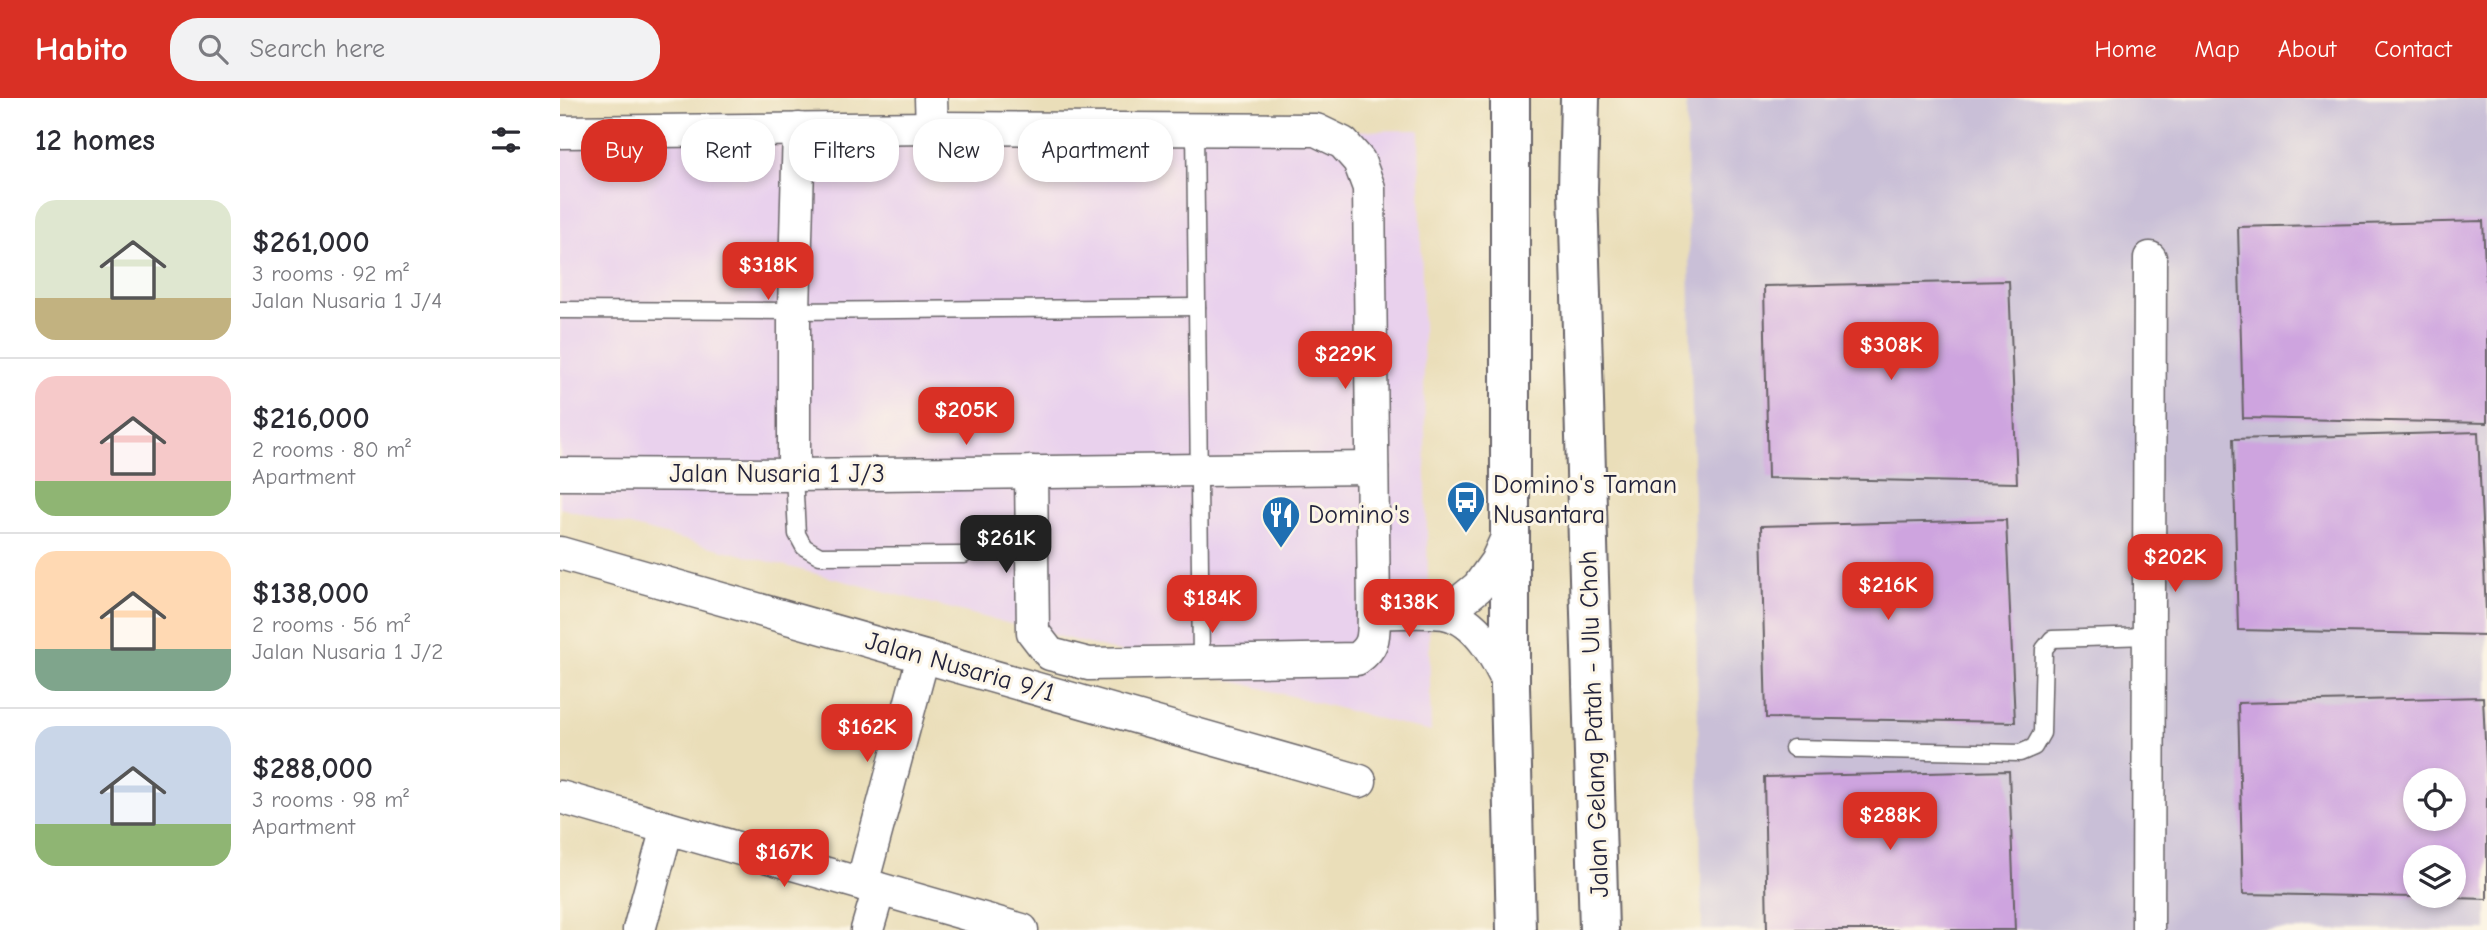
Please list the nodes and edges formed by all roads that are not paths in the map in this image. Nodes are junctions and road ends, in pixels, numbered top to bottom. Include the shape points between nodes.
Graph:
1 (1510, 98) edge
2 (1580, 98) edge
3 (931, 113) edge
4 (882, 119) edge
5 (1195, 128) junction
6 (789, 129) edge
7 (560, 132) edge
8 (798, 182) edge
9 (2150, 258) dead end
10 (1197, 307) junction
11 (560, 310) edge
12 (794, 312) junction
13 (1372, 468) junction
14 (1031, 472) junction
15 (1200, 472) junction
16 (560, 474) edge
17 (794, 475) junction
18 (1511, 529) junction
19 (560, 553) edge
20 (964, 555) dead end
21 (1374, 612) junction
22 (1446, 613) junction
23 (2149, 636) junction
24 (923, 657) junction
25 (1202, 662) junction
26 (1510, 687) junction
27 (1793, 748) dead end
28 (1360, 781) dead end
29 (560, 797) edge
30 (667, 828) junction
31 (871, 886) junction
32 (639, 930) edge
33 (867, 930) edge
34 (1022, 930) edge
35 (1516, 930) edge
36 (1599, 930) edge
37 (2148, 930) edge

1 - 18 main road
2 - 36 main road, Jalan Gelang Patah - Ulu Choh via 1578,190
3 - 4 street
3 - 5 street
5 - 10 lane
5 - 13 street via 1316,130 1343,143 1359,161 1370,188
6 - 7 street
8 - 12 street
9 - 23 street
10 - 12 lane
10 - 15 lane
11 - 12 lane
12 - 17 street
13 - 15 street, Jalan Nusaria 1 J/3
13 - 21 street
14 - 15 street, Jalan Nusaria 1 J/3
14 - 17 street, Jalan Nusaria 1 J/3
14 - 25 street via 1033,632 1050,654 1089,664
15 - 25 lane
16 - 17 street, Jalan Nusaria 1 J/3
17 - 20 lane via 797,534 804,547 820,556
18 - 22 street via 1478,587
18 - 26 main road
19 - 24 street, Jalan Nusaria 9/1
21 - 22 street
21 - 25 street via 1373,642 1357,659
22 - 26 street via 1480,636 1496,655
23 - 27 lane via 2052,639 2043,649 2042,733 2034,747 2020,753
23 - 37 street
24 - 28 street, Jalan Nusaria 9/1
24 - 31 street
26 - 35 main road
29 - 30 street
30 - 31 street
30 - 32 street
31 - 33 street
31 - 34 street

